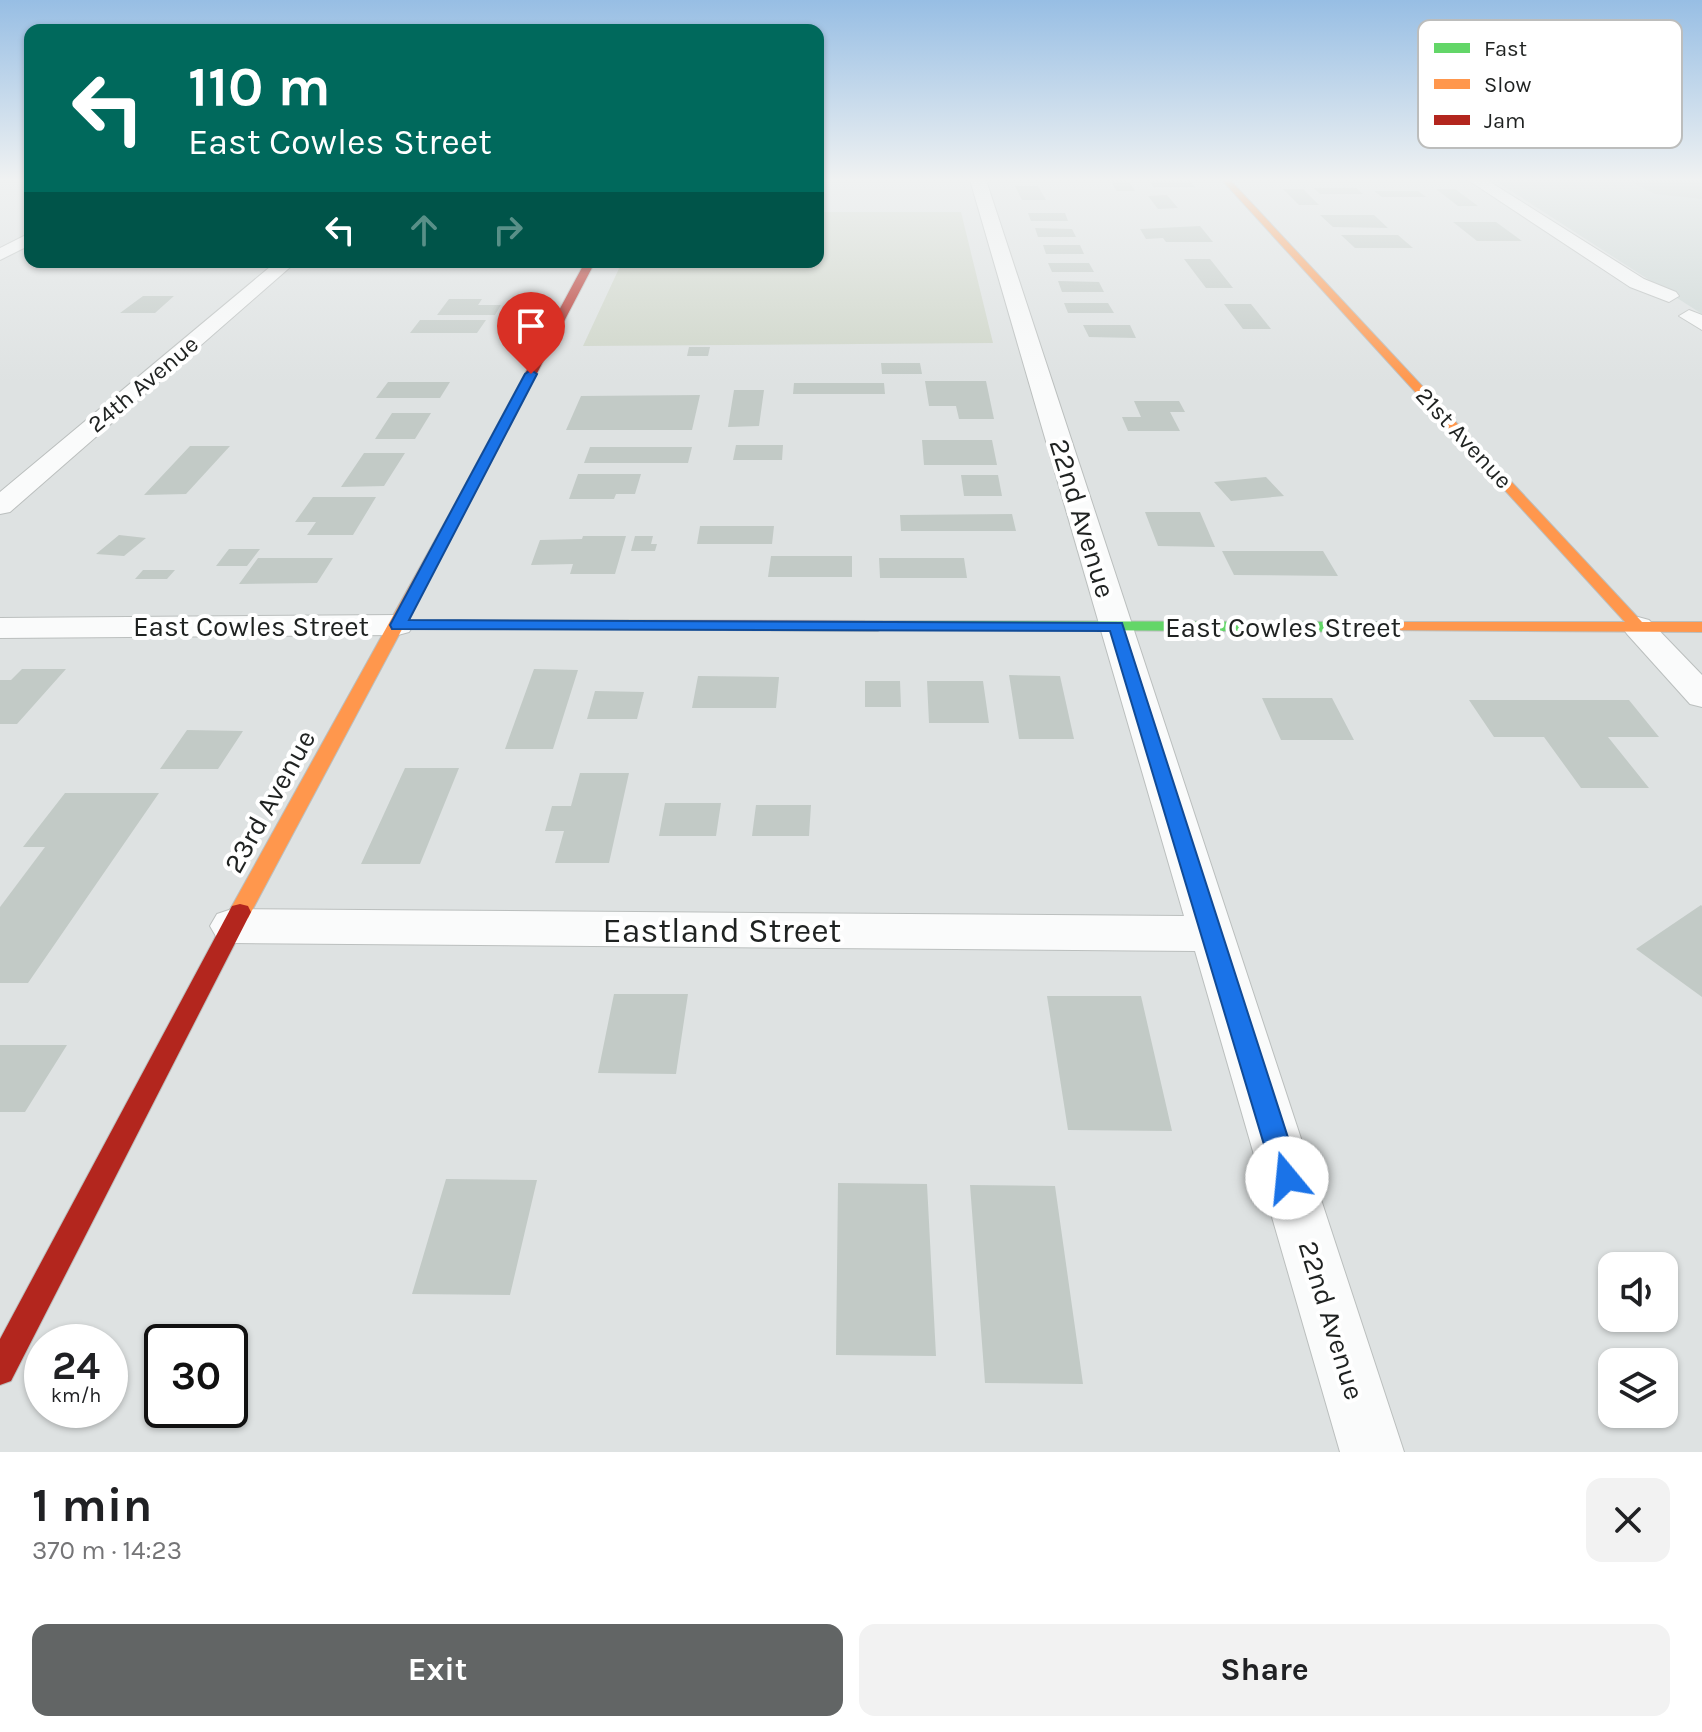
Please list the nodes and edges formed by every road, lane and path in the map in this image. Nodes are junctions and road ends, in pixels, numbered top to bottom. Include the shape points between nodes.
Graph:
1 (999, 248) edge
2 (1288, 248) edge
3 (1582, 248) edge
4 (280, 268) edge
5 (587, 268) edge
6 (1669, 296) dead end
7 (0, 506) edge
8 (398, 625) junction
9 (1116, 627) junction
10 (1638, 627) junction
11 (1702, 627) edge
12 (0, 628) edge
13 (1702, 696) edge
14 (232, 926) junction
15 (1212, 934) junction
16 (0, 1370) edge
17 (1372, 1452) edge

1 - 9 street, 22nd Avenue
2 - 10 street, 21st Avenue
3 - 6 street via 1637,283
4 - 7 street, 24th Avenue
5 - 8 street, 23rd Avenue
8 - 9 street, East Cowles Street
8 - 12 street, East Cowles Street
8 - 14 street, 23rd Avenue
9 - 10 street, East Cowles Street
9 - 15 street, 22nd Avenue
10 - 11 street, East Cowles Street
10 - 13 street, 21st Avenue
14 - 15 street, Eastland Street
14 - 16 street, 23rd Avenue
15 - 17 street, 22nd Avenue

